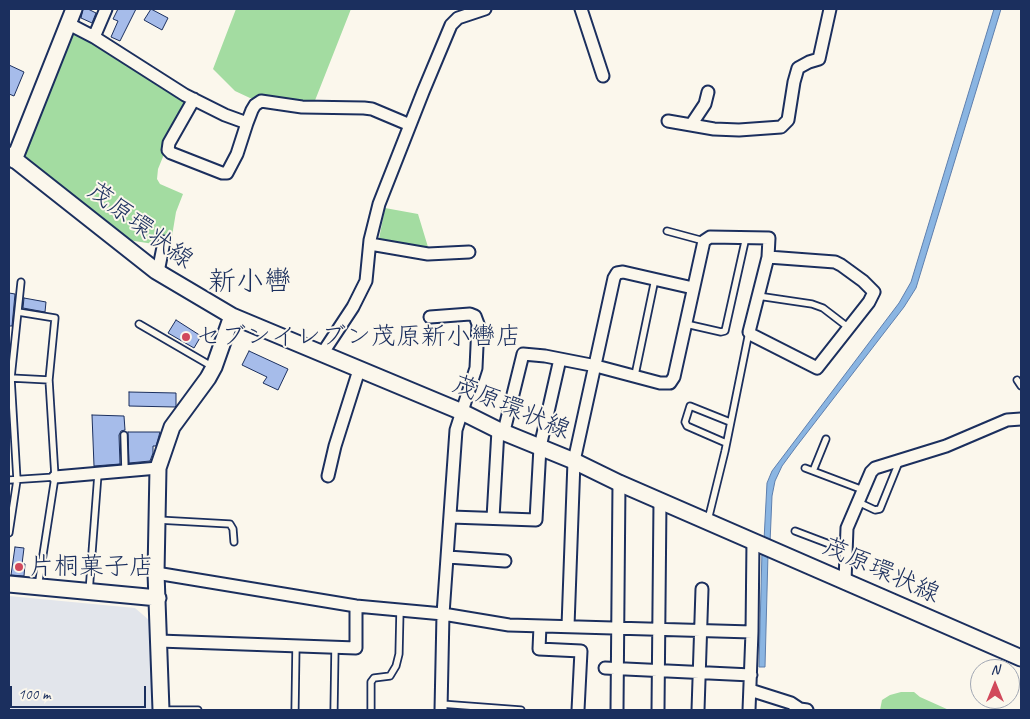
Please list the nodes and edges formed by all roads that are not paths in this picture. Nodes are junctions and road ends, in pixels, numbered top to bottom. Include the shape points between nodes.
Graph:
1 (74, 9) edge
2 (106, 9) edge
3 (581, 9) edge
4 (830, 9) edge
5 (477, 10) edge
6 (67, 23) junction
7 (94, 38) junction
8 (603, 76) dead end
9 (708, 92) dead end
10 (194, 99) junction
11 (668, 121) dead end
12 (247, 123) junction
13 (410, 125) junction
14 (691, 125) junction
15 (11, 157) edge
16 (668, 231) dead end
17 (746, 237) junction
18 (704, 241) junction
19 (164, 242) dead end
20 (370, 244) junction
21 (469, 252) dead end
22 (768, 257) junction
23 (158, 272) junction
24 (655, 279) junction
25 (21, 282) dead end
26 (693, 288) junction
27 (758, 296) junction
28 (18, 312) junction
29 (232, 316) junction
30 (430, 317) dead end
31 (139, 324) dead end
32 (686, 324) junction
33 (849, 328) junction
34 (750, 332) junction
35 (322, 354) junction
36 (560, 359) junction
37 (596, 366) junction
38 (214, 367) junction
39 (359, 370) junction
40 (634, 375) junction
41 (11, 378) junction
42 (49, 380) junction
43 (462, 412) junction
44 (1021, 419) edge
45 (730, 422) junction
46 (501, 430) junction
47 (124, 435) dead end
48 (12, 437) edge
49 (826, 439) dead end
50 (726, 443) junction
51 (540, 447) junction
52 (574, 461) junction
53 (900, 462) junction
54 (158, 468) junction
55 (805, 468) dead end
56 (126, 471) junction
57 (813, 471) junction
58 (98, 474) junction
59 (328, 476) dead end
60 (54, 477) junction
61 (9, 480) edge
62 (17, 480) junction
63 (619, 483) junction
64 (863, 490) junction
65 (660, 501) junction
66 (858, 502) junction
67 (451, 517) junction
68 (493, 518) junction
69 (156, 520) junction
70 (708, 521) junction
71 (795, 530) dead end
72 (9, 533) edge
73 (753, 541) junction
74 (234, 542) dead end
75 (845, 550) junction
76 (448, 557) junction
77 (505, 560) dead end
78 (156, 573) junction
79 (845, 581) junction
80 (9, 584) edge
81 (38, 587) junction
82 (702, 589) dead end
83 (89, 592) junction
84 (158, 598) junction
85 (356, 606) junction
86 (400, 610) junction
87 (443, 614) junction
88 (540, 626) junction
89 (568, 626) junction
90 (618, 628) junction
91 (659, 629) junction
92 (701, 631) junction
93 (752, 632) junction
94 (159, 641) junction
95 (296, 645) junction
96 (335, 647) junction
97 (1021, 658) edge
98 (605, 668) dead end
99 (618, 669) junction
100 (658, 671) junction
101 (700, 673) junction
102 (751, 675) junction
103 (750, 690) junction
104 (441, 707) edge
105 (161, 710) edge
106 (198, 710) edge
107 (296, 710) edge
108 (334, 710) edge
109 (371, 710) edge
110 (521, 710) edge
111 (578, 710) edge
112 (617, 710) edge
113 (658, 710) edge
114 (698, 710) edge
115 (749, 710) edge
116 (802, 710) edge

1 - 6 main road
2 - 7 street
3 - 8 street
4 - 14 street via 819,60 798,68 787,122 781,126 739,130
5 - 13 street via 458,18 451,25
6 - 7 street
6 - 15 main road
7 - 10 street
9 - 14 street via 705,104
10 - 12 street
10 - 12 street via 169,143 171,153 228,173
11 - 14 street
12 - 13 street via 255,105 261,101 302,107 372,109
13 - 20 street via 379,204
15 - 23 main road, 茂原環状線
16 - 18 lane
17 - 18 street via 710,237
17 - 22 street via 769,238
17 - 32 lane via 725,331
18 - 26 street
19 - 23 street
20 - 21 street via 428,254
20 - 35 street via 366,281
22 - 27 street
22 - 33 street via 835,262 871,287 873,296
23 - 29 main road, 茂原環状線
24 - 26 street
24 - 37 street via 617,273
24 - 40 lane
25 - 28 lane
26 - 32 street
27 - 33 lane via 812,304 823,308
27 - 34 street
28 - 41 lane
28 - 42 lane via 54,318
29 - 35 main road, 茂原環状線
29 - 38 main road
30 - 43 street via 470,314 477,319 477,362
31 - 38 lane
32 - 40 street via 670,383
33 - 34 street via 817,368
34 - 45 lane
35 - 39 main road, 茂原環状線
36 - 37 street
36 - 46 street via 523,354
36 - 51 street
37 - 40 street
37 - 52 street
38 - 54 main road via 172,427
39 - 43 main road, 茂原環状線
39 - 59 street
41 - 42 lane
41 - 48 lane
42 - 60 lane
43 - 46 main road, 茂原環状線
43 - 67 street via 456,430
44 - 53 street via 1007,420
45 - 50 lane
45 - 50 lane via 690,406 685,422 687,426
46 - 51 main road, 茂原環状線
46 - 68 street
47 - 56 lane
48 - 62 lane
49 - 57 lane
50 - 70 lane
51 - 52 main road, 茂原環状線
51 - 68 street via 536,520
52 - 63 main road, 茂原環状線
52 - 89 street
53 - 64 street via 875,468
53 - 66 lane via 880,509
54 - 56 street
54 - 69 main road
55 - 57 lane
56 - 58 street
57 - 64 lane
58 - 60 street
58 - 83 lane
60 - 62 lane
60 - 81 lane
61 - 62 lane
62 - 72 lane
63 - 65 main road, 茂原環状線
63 - 90 street
64 - 66 street
65 - 70 main road, 茂原環状線
65 - 91 street
66 - 75 street via 846,528
67 - 68 street
67 - 76 street
69 - 74 lane via 230,524
69 - 78 main road
70 - 73 main road, 茂原環状線
71 - 75 lane
73 - 79 main road, 茂原環状線
73 - 93 street
75 - 79 street
76 - 77 street
76 - 87 street
78 - 84 main road
78 - 85 street
79 - 97 main road, 茂原環状線
80 - 81 main road
81 - 83 main road
82 - 92 street
83 - 84 main road
84 - 94 main road
85 - 86 street
85 - 96 street via 356,648
86 - 87 street
86 - 109 lane via 396,666 390,676 374,678 371,682
87 - 88 street via 509,625
87 - 104 street
88 - 89 street
88 - 111 street via 539,649 581,651
89 - 90 street
90 - 91 street
90 - 99 street
91 - 92 street
91 - 100 street
92 - 93 street
92 - 101 street
93 - 102 street
94 - 95 street
94 - 105 main road
95 - 96 street
95 - 107 lane
96 - 108 lane
98 - 99 street
99 - 100 street
99 - 112 street
100 - 101 street
100 - 113 street
101 - 102 street
101 - 114 street
102 - 103 street
103 - 115 street
103 - 116 street via 791,703
104 - 110 lane
105 - 106 lane

